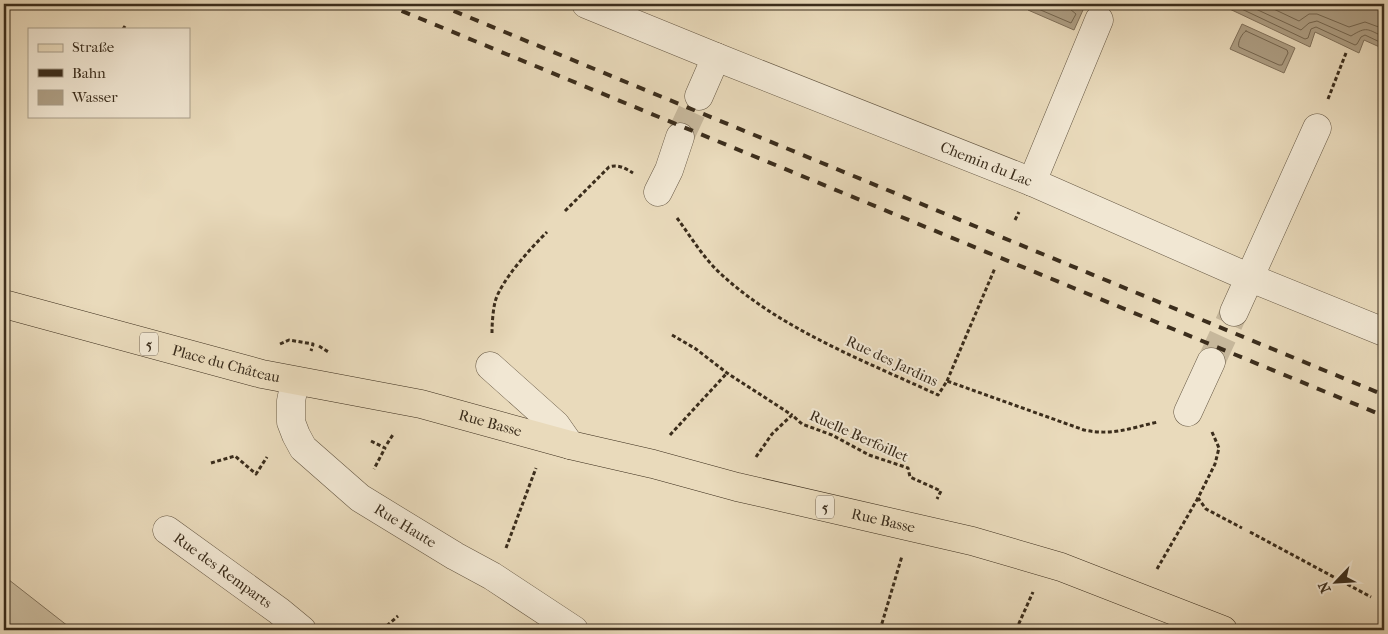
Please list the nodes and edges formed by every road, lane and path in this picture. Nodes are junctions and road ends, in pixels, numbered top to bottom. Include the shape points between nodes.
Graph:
1 (586, 4) edge
2 (1099, 20) dead end
3 (1346, 53) dead end
4 (716, 57) junction
5 (699, 96) tunnel mouth
6 (1317, 128) joint
7 (680, 137) tunnel mouth
8 (1032, 182) junction
9 (658, 192) junction
10 (565, 211) dead end
11 (547, 232) dead end
12 (995, 268) dead end
13 (1248, 277) junction
14 (4, 304) edge
15 (1234, 312) tunnel mouth
16 (1384, 332) edge
17 (672, 335) dead end
18 (289, 340) dead end
19 (313, 344) dead end
20 (1211, 362) tunnel mouth
21 (490, 366) joint
22 (727, 373) junction
23 (295, 381) junction
24 (947, 381) junction
25 (421, 404) joint
26 (1188, 412) junction
27 (792, 415) junction
28 (394, 433) dead end
29 (669, 436) dead end
30 (371, 441) dead end
31 (388, 444) dead end
32 (570, 446) junction
33 (385, 448) dead end
34 (267, 457) dead end
35 (755, 458) dead end
36 (212, 463) dead end
37 (537, 466) dead end
38 (941, 491) dead end
39 (1198, 498) junction
40 (910, 526) junction
41 (1242, 528) dead end
42 (166, 530) dead end
43 (1250, 532) dead end
44 (1154, 574) dead end
45 (492, 576) junction
46 (1037, 585) dead end
47 (1371, 597) dead end
48 (398, 616) dead end
49 (302, 630) edge
50 (382, 630) edge
51 (574, 630) edge
52 (880, 630) edge
53 (1016, 630) edge
54 (1222, 630) edge

1 - 4 street, Chemin du Lac
2 - 8 street
3 - 6 path
4 - 5 street
4 - 8 street, Chemin du Lac
6 - 13 street
7 - 9 street
8 - 13 street, Chemin du Lac
9 - 10 path, Rue des Jardins via 615,165 602,172
9 - 24 path, Rue des Jardins via 720,274 770,312 938,396
11 - 21 path via 510,276 495,301
12 - 24 path
13 - 15 street
13 - 16 street, Chemin du Lac
14 - 23 main road, Place du Château / 5
17 - 22 path, Ruelle Berfoillet
18 - 19 path
20 - 26 street
21 - 32 street via 556,425
22 - 27 path, Ruelle Berfoillet
22 - 29 path
23 - 25 main road, Place du Château / 5
23 - 45 street, Rue Haute via 291,422 303,448 360,498
24 - 26 path, Rue des Jardins via 1099,433 1131,429
25 - 32 main road, Rue Basse / 5
26 - 39 path via 1204,421 1219,448 1215,464
27 - 35 path, Ruelle Berfoillet via 772,434
27 - 38 path, Ruelle Berfoillet via 802,424 832,435 869,455 908,468 910,477
28 - 31 path
30 - 33 path
32 - 40 main road, Rue Basse / 5
34 - 36 path via 256,474 236,456
37 - 45 path via 502,559
39 - 41 path via 1206,509
39 - 44 path
40 - 52 path
40 - 54 main road, Rue Basse / 5 via 1061,567
42 - 49 street, Rue des Remparts
43 - 47 path
45 - 51 street, Rue Haute
46 - 53 path
48 - 50 path

